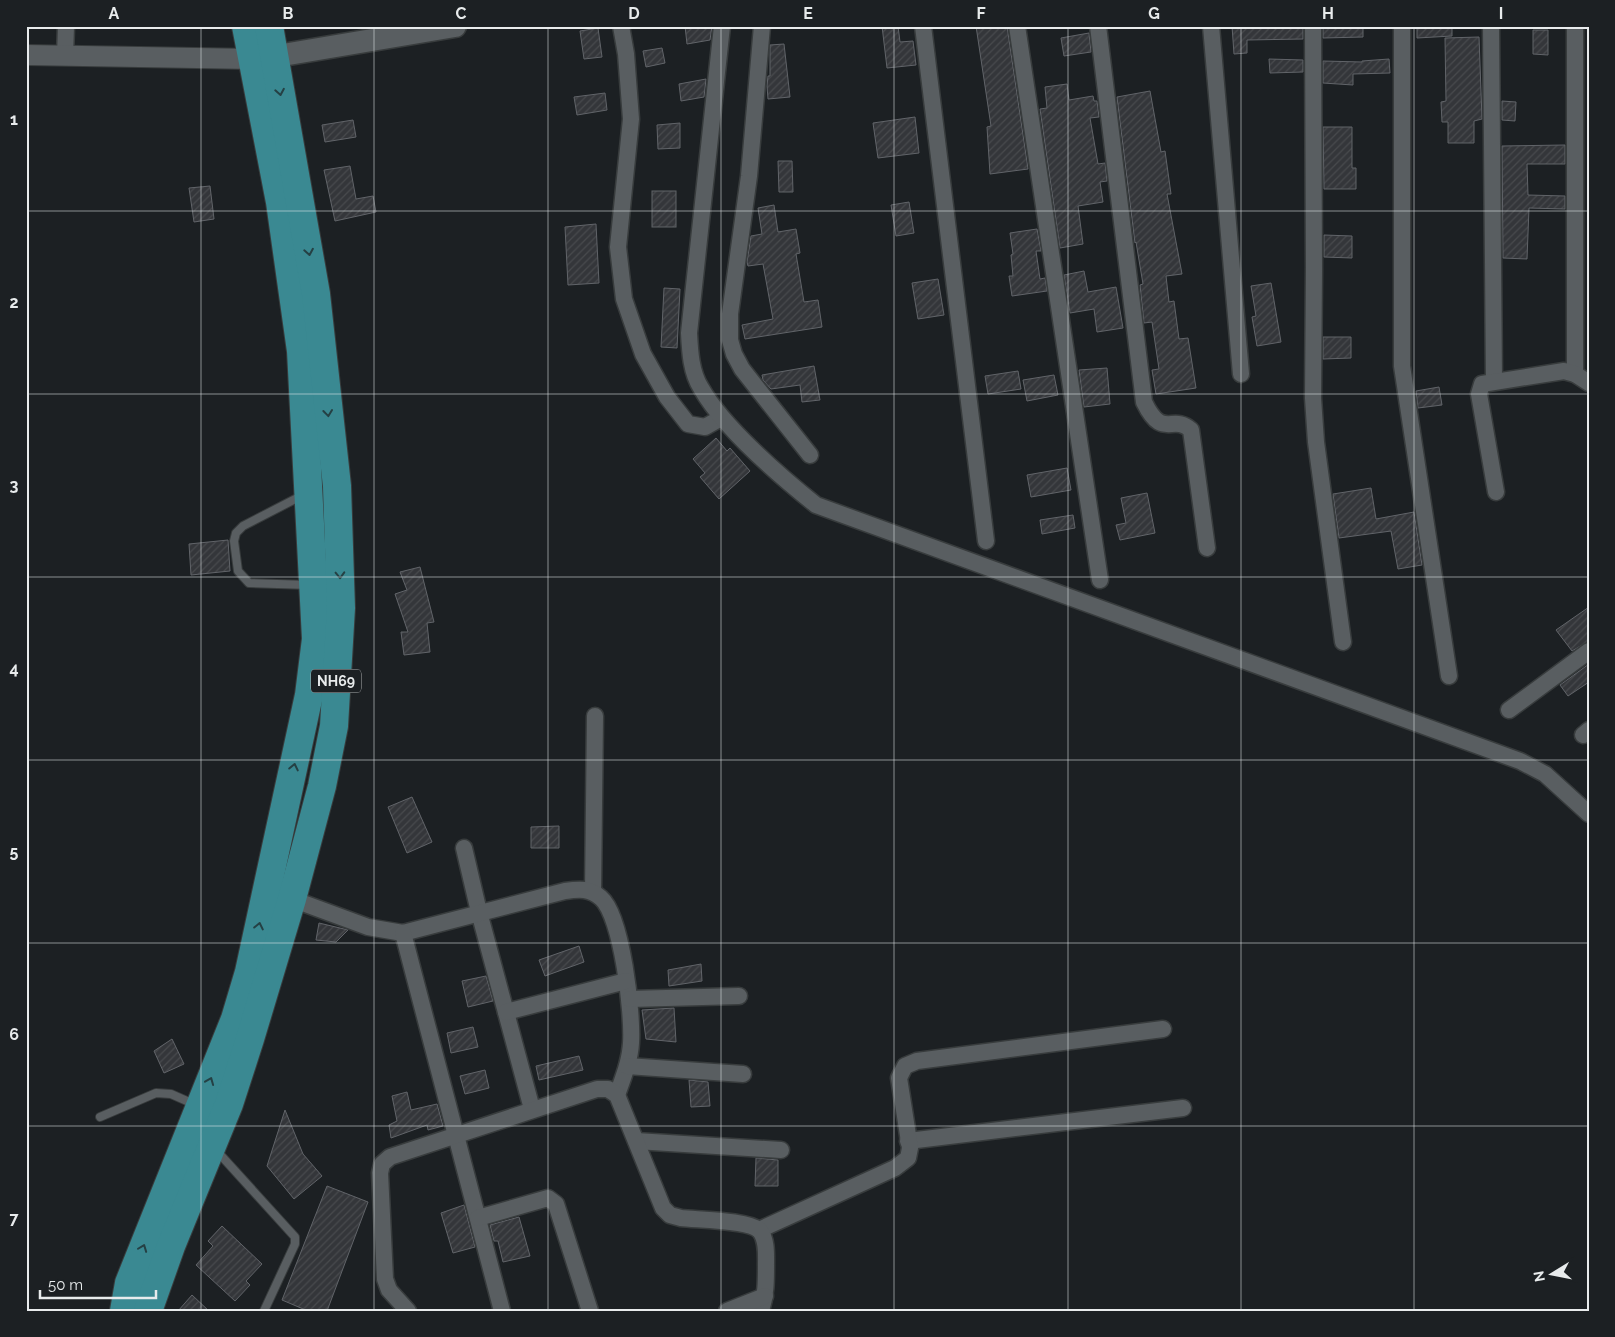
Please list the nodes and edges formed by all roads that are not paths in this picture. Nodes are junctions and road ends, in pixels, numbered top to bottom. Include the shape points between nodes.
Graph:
1 (66, 26) edge
2 (246, 26) edge
3 (270, 26) edge
4 (621, 26) edge
5 (722, 26) edge
6 (762, 26) edge
7 (923, 26) edge
8 (1017, 26) edge
9 (1098, 26) edge
10 (1211, 26) edge
11 (1312, 26) edge
12 (1402, 26) edge
13 (1491, 26) edge
14 (1575, 26) edge
15 (446, 27) edge
16 (26, 55) edge
17 (66, 56) junction
18 (264, 59) junction
19 (1241, 374) dead end
20 (1582, 378) edge
21 (1494, 381) junction
22 (721, 418) junction
23 (810, 455) dead end
24 (1496, 492) dead end
25 (309, 493) junction
26 (986, 542) dead end
27 (1207, 548) dead end
28 (1100, 580) dead end
29 (314, 585) junction
30 (327, 640) junction
31 (1343, 642) dead end
32 (1589, 651) edge
33 (1449, 676) dead end
34 (1509, 710) dead end
35 (595, 716) dead end
36 (1589, 814) edge
37 (464, 848) dead end
38 (593, 892) junction
39 (292, 899) junction
40 (479, 912) junction
41 (403, 933) junction
42 (626, 981) junction
43 (739, 996) dead end
44 (630, 999) junction
45 (506, 1012) junction
46 (1163, 1029) dead end
47 (627, 1066) junction
48 (743, 1074) dead end
49 (617, 1095) junction
50 (200, 1107) junction
51 (1183, 1108) dead end
52 (532, 1109) junction
53 (100, 1117) dead end
54 (455, 1135) junction
55 (636, 1141) junction
56 (908, 1141) junction
57 (213, 1147) junction
58 (780, 1150) dead end
59 (478, 1218) junction
60 (759, 1230) junction
61 (763, 1303) edge
62 (124, 1311) edge
63 (148, 1311) edge
64 (264, 1311) edge
65 (408, 1311) edge
66 (502, 1311) edge
67 (590, 1311) edge
68 (727, 1311) edge

1 - 17 street
2 - 18 highway, NH69
3 - 18 highway, NH69
4 - 22 street via 631,119 618,247 624,299 643,354 667,397 688,424 705,427
5 - 22 street via 689,333 690,358 700,387
6 - 23 street via 749,176 730,314 730,340 742,369
7 - 26 street
8 - 28 street
9 - 27 street via 1144,402 1152,418 1160,424 1186,426 1191,430
10 - 19 street
11 - 31 street via 1313,398
12 - 33 street via 1402,366
13 - 21 street
14 - 20 street
15 - 18 main road
16 - 17 street
17 - 18 street
18 - 25 highway, NH69 via 301,351
18 -> 30 highway, NH69 via 316,294 321,334 337,486 341,608
20 - 21 street via 1564,371
21 - 24 street via 1482,384 1479,394
22 - 36 street via 816,505 1520,761 1545,774
25 - 29 highway, NH69
25 - 29 lane via 243,526 234,541 238,571 248,584
29 - 30 highway, NH69
30 - 39 highway, NH69 via 334,726
50 -> 30 highway, NH69 via 235,1019 249,972 309,696
32 - 34 street
35 - 38 street
37 - 40 street
38 - 40 street via 581,889 565,891
38 - 42 street via 603,898 613,914
39 - 41 street via 368,927
39 - 57 highway, NH69
40 - 41 street
40 - 45 street
41 - 54 street
42 - 44 street
42 - 45 street
43 - 44 street
44 - 47 street via 631,1044
45 - 52 street
46 - 56 street via 916,1061 905,1066 899,1078
47 - 48 street
47 - 49 street
49 - 52 street via 608,1089 597,1089
49 - 55 street
50 - 53 lane via 164,1092
62 -> 50 highway, NH69 via 133,1274
51 - 56 street
52 - 54 street
54 - 59 street
54 - 65 street via 390,1157 382,1164 385,1279 389,1290
55 - 58 street
55 - 60 street via 663,1208 670,1215 747,1225
56 - 60 street via 908,1158 894,1168
57 - 63 highway, NH69 via 170,1246
57 - 64 lane via 295,1238
59 - 66 street
59 - 67 street via 552,1199
60 - 61 street via 766,1251
61 - 68 street

